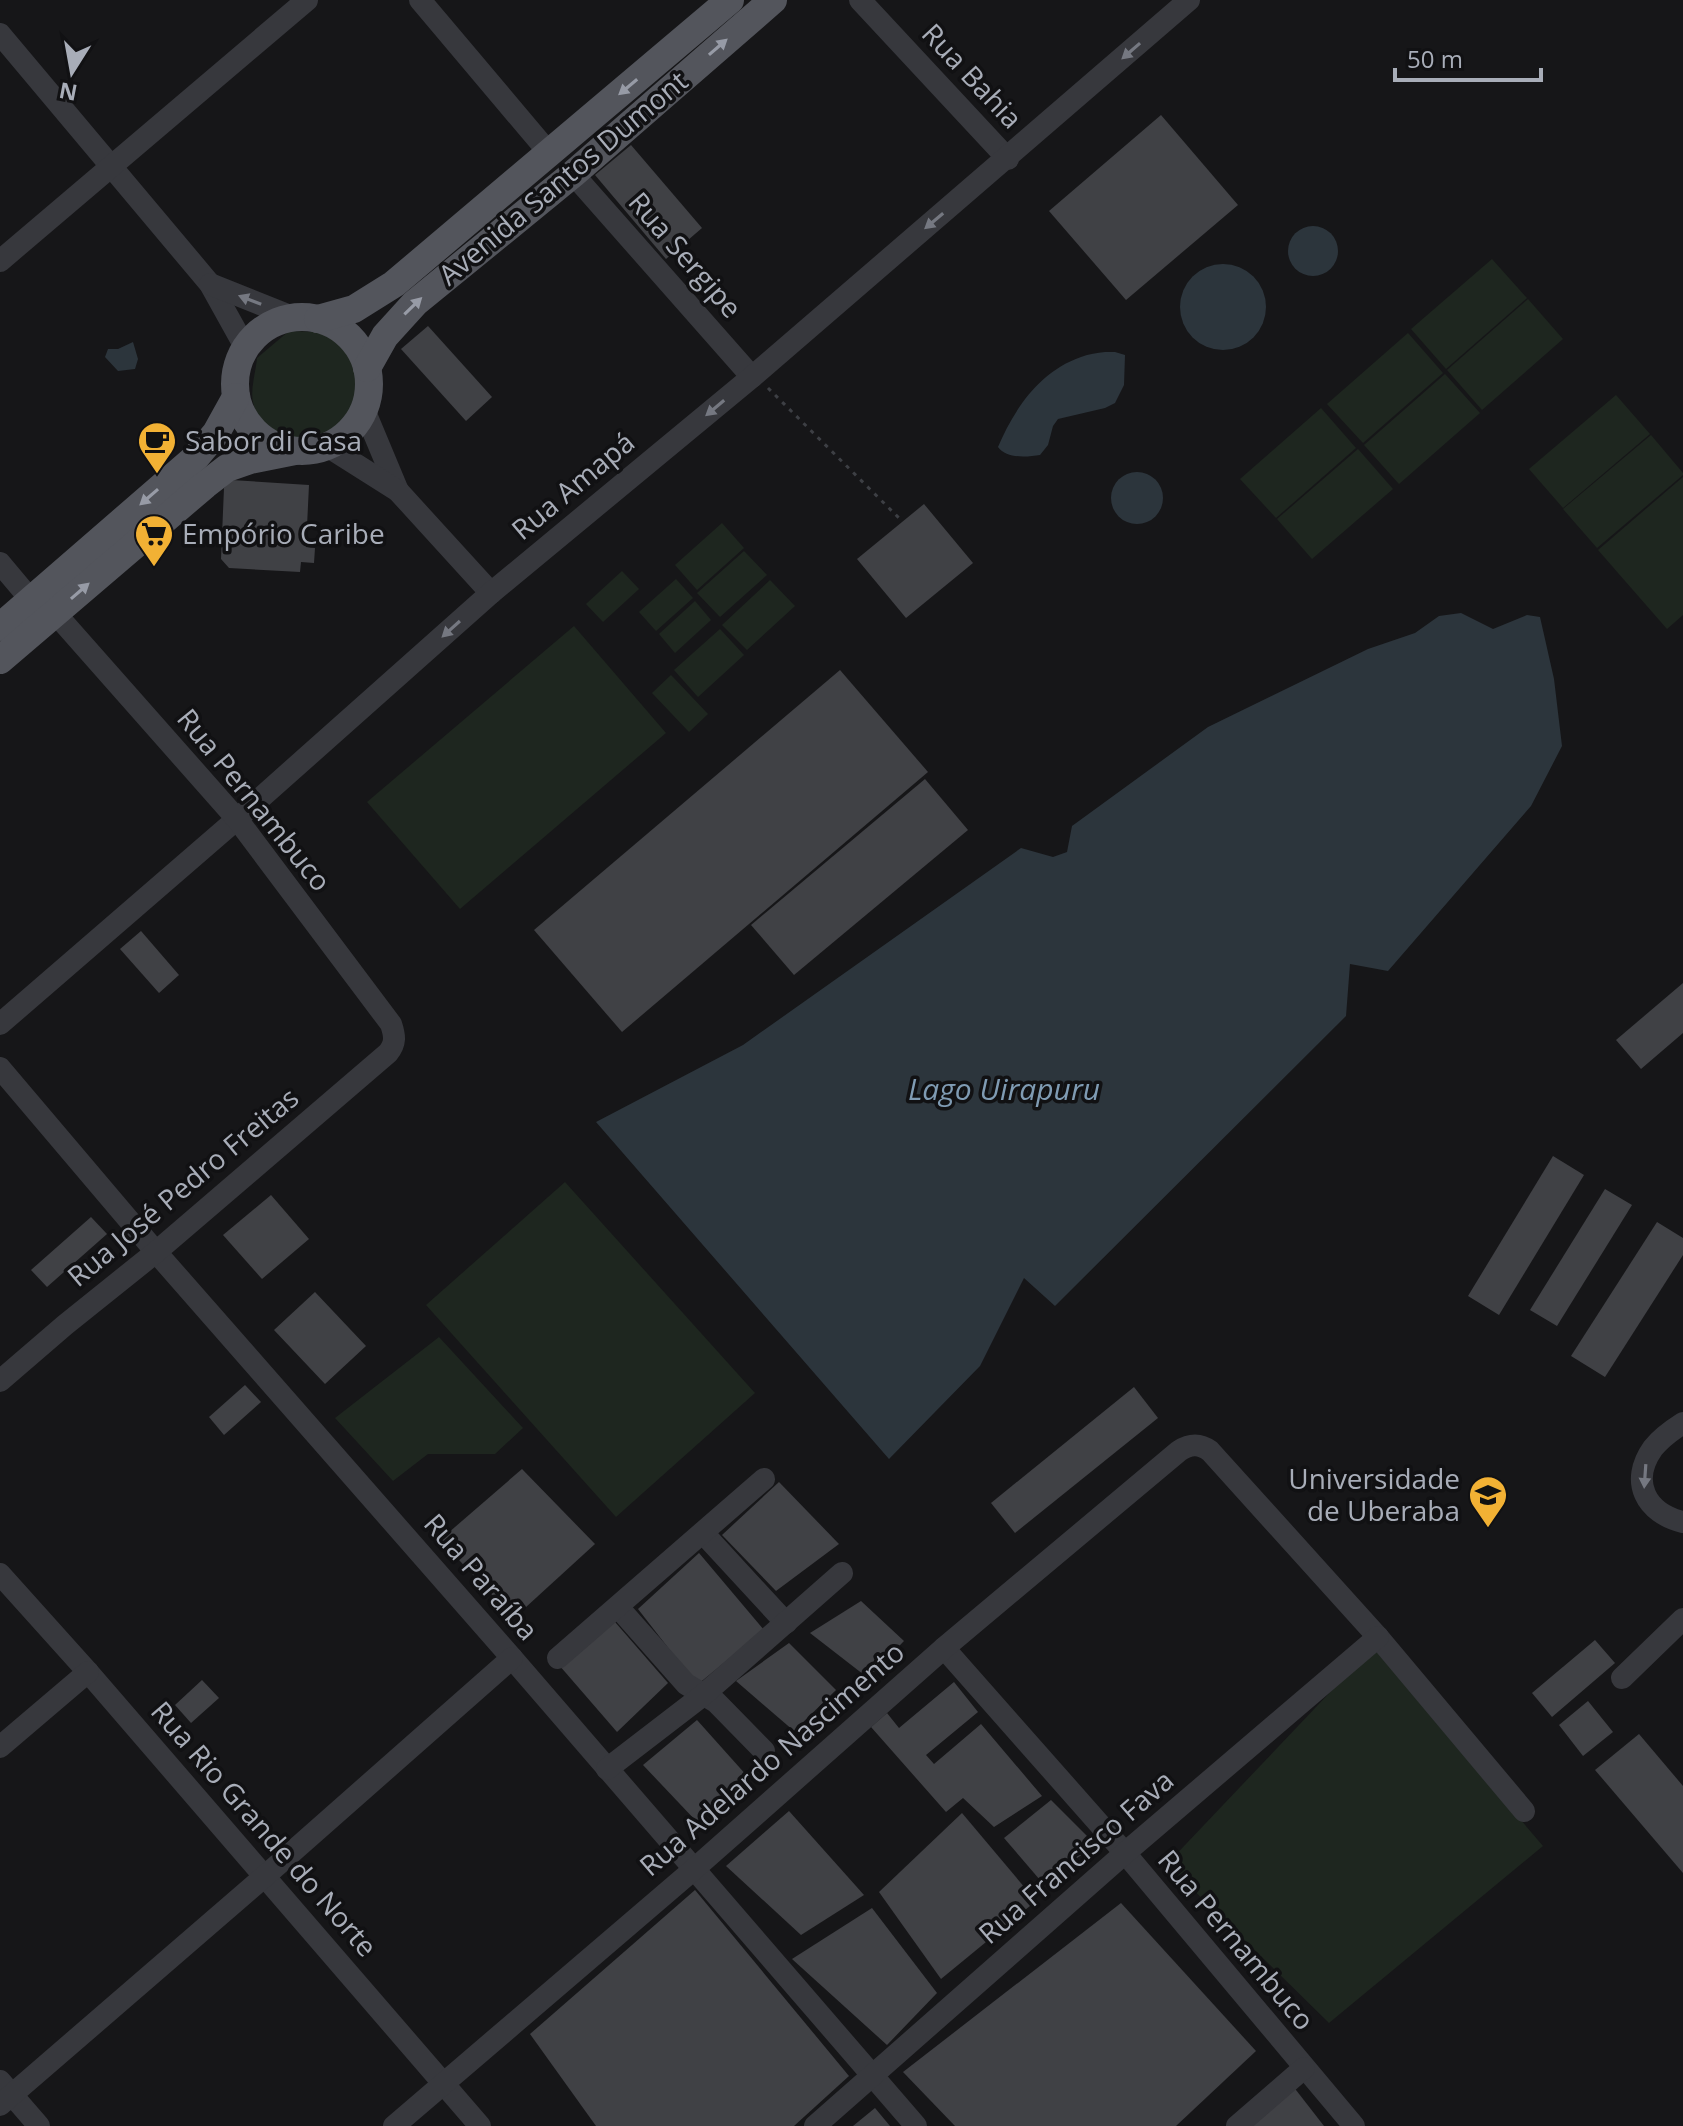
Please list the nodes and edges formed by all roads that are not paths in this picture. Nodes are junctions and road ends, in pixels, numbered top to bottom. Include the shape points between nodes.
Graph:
1 (307, 0) edge
2 (420, 0) edge
3 (730, 0) edge
4 (773, 0) edge
5 (860, 0) edge
6 (1189, 0) edge
7 (0, 34) edge
8 (550, 154) junction
9 (1008, 159) junction
10 (111, 166) junction
11 (573, 174) junction
12 (0, 261) edge
13 (210, 284) junction
14 (304, 317) junction
15 (245, 347) junction
16 (367, 368) junction
17 (752, 377) junction
18 (236, 397) junction
19 (365, 412) junction
20 (330, 448) junction
21 (295, 451) junction
22 (398, 491) junction
23 (0, 563) edge
24 (491, 593) junction
25 (43, 607) junction
26 (0, 627) edge
27 (0, 660) edge
28 (237, 819) junction
29 (0, 1024) edge
30 (394, 1034) joint
31 (0, 1068) edge
32 (156, 1252) junction
33 (0, 1381) edge
34 (1682, 1424) edge
35 (764, 1479) dead end
36 (1683, 1522) edge
37 (704, 1534) junction
38 (842, 1573) dead end
39 (0, 1574) edge
40 (618, 1607) junction
41 (1683, 1619) edge
42 (786, 1623) junction
43 (1378, 1637) junction
44 (944, 1648) junction
45 (512, 1658) junction
46 (558, 1658) dead end
47 (88, 1672) junction
48 (1622, 1678) dead end
49 (702, 1696) junction
50 (0, 1747) edge
51 (764, 1751) dead end
52 (607, 1769) junction
53 (1524, 1811) dead end
54 (1125, 1853) junction
55 (693, 1870) junction
56 (265, 1876) junction
57 (1304, 2068) junction
58 (872, 2076) junction
59 (445, 2083) junction
60 (4, 2094) edge
61 (39, 2126) edge
62 (394, 2126) edge
63 (480, 2126) edge
64 (815, 2126) edge
65 (916, 2126) edge
66 (1237, 2126) edge
67 (1354, 2126) edge

1 - 10 street
2 - 8 street
3 -> 8 main road, Avenida Santos Dumont
11 -> 4 main road, Avenida Santos Dumont
5 - 9 street, Rua Bahia
6 -> 9 street, Rua Amapá
7 - 10 street
8 - 14 main road, Avenida Santos Dumont via 394,284 354,309
9 -> 17 street, Rua Amapá
10 - 12 street
10 - 13 street
16 -> 11 main road, Avenida Santos Dumont via 385,336 415,303
11 - 17 street, Rua Sergipe
14 -> 13 street
13 - 15 street
14 - 15 main road, Avenida Santos Dumont via 261,330
14 - 16 main road via 335,325 350,336
15 - 18 main road via 238,361
16 - 19 main road, Avenida Santos Dumont
17 -> 24 street, Rua Amapá
18 - 21 main road via 257,434
18 -> 25 main road via 196,457
19 - 20 main road
19 - 22 street
20 - 21 main road
20 - 22 street
25 -> 21 main road via 227,468
22 - 24 street
23 - 25 street, Rua Pernambuco
24 -> 28 street, Rua Amapá
25 - 26 main road
25 - 27 main road
25 - 28 street, Rua Pernambuco
28 - 29 street, Rua Amapá
28 - 30 street, Rua Pernambuco
30 - 32 street, Rua José Pedro Freitas via 388,1053
31 - 32 street, Rua Paraíba
32 - 33 street, Rua José Pedro Freitas
32 - 45 street, Rua Paraíba
34 -> 36 street via 1654,1447 1643,1475 1651,1506
35 - 37 street
37 - 40 street
37 - 42 street
38 - 42 street
39 - 47 street, Rua Rio Grande do Norte
40 - 46 street
40 - 49 street via 672,1671
41 - 48 street
42 - 49 street
43 - 44 street, Rua Adelardo Nascimento via 1210,1451 1195,1445 1179,1451
43 - 53 street
43 - 54 street, Rua Francisco Fava
44 - 54 street, Rua Pernambuco
44 - 55 street, Rua Adelardo Nascimento
45 - 52 street, Rua Paraíba
45 - 56 street
47 - 50 street
47 - 56 street, Rua Rio Grande do Norte
49 - 51 street via 716,1702
49 - 52 street
52 - 55 street, Rua Paraíba
54 - 57 street, Rua Pernambuco
54 - 58 street, Rua Francisco Fava
55 - 58 street, Rua Paraíba
55 - 59 street, Rua Adelardo Nascimento
56 - 59 street, Rua Rio Grande do Norte
56 - 60 street
57 - 66 street
57 - 67 street, Rua Pernambuco
58 - 64 street, Rua Francisco Fava
58 - 65 street, Rua Paraíba
59 - 62 street, Rua Adelardo Nascimento
59 - 63 street, Rua Rio Grande do Norte
60 - 61 street

